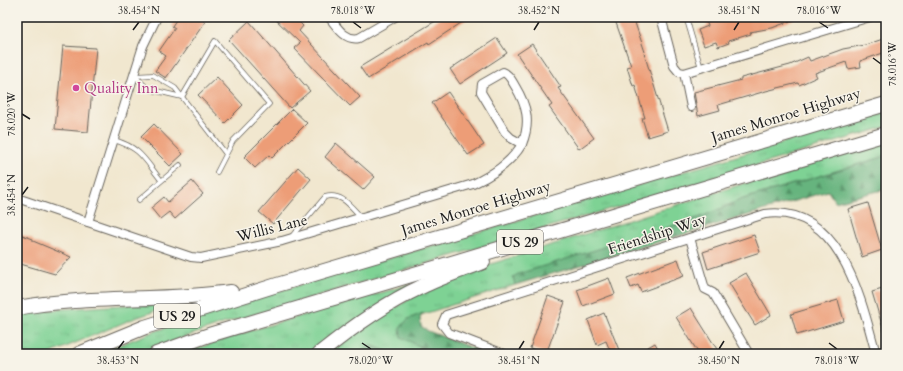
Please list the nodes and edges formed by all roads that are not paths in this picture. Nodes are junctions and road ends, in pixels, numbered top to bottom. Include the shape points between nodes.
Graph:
1 (157, 17) edge
2 (329, 17) edge
3 (395, 17) edge
4 (661, 17) edge
5 (686, 17) edge
6 (870, 17) edge
7 (701, 68) junction
8 (684, 73) junction
9 (135, 76) junction
10 (182, 97) junction
11 (886, 104) edge
12 (691, 108) dead end
13 (886, 134) edge
14 (114, 140) junction
15 (522, 144) junction
16 (226, 154) junction
17 (180, 165) dead end
18 (217, 172) dead end
19 (161, 180) junction
20 (17, 198) edge
21 (139, 200) dead end
22 (362, 218) junction
23 (88, 222) junction
24 (570, 228) junction
25 (290, 238) junction
26 (690, 238) junction
27 (277, 284) junction
28 (17, 308) edge
29 (79, 354) edge
30 (156, 354) edge
31 (319, 354) edge
32 (504, 354) edge
33 (749, 354) edge
34 (876, 354) edge

1 - 9 street via 143,46
2 - 3 street via 346,37 354,40
4 - 8 street via 674,66 679,72
5 - 7 lane
6 - 7 street
7 - 8 street
8 - 12 street
9 - 10 lane via 148,90
9 - 10 lane via 153,75 175,88
9 - 14 street
10 - 16 lane
10 - 16 lane via 215,41 268,104 233,142
11 - 27 highway, James Monroe Highway / US 29
13 - 24 highway, US 29
14 - 19 lane via 138,150
14 - 23 street
15 - 15 street via 527,126 526,108 513,82 503,72 482,84 481,92 505,132
15 - 22 street, Willis Lane via 500,169 474,184
16 - 18 lane
17 - 19 lane
19 - 21 lane
20 - 23 street, Willis Lane
22 - 25 street, Willis Lane
22 - 25 lane via 344,199 325,197
23 - 25 street, Willis Lane via 191,257 201,258
24 - 30 highway, US 29 via 217,333
24 - 31 highway via 421,286 366,318
26 - 32 street, Friendship Way via 446,315 443,319 442,324 448,333
26 - 33 street via 705,289 713,293
26 - 34 street, Friendship Way via 765,214 777,212 802,217 830,240 847,264
27 - 28 highway via 212,294
27 - 29 highway, James Monroe Highway / US 29 via 145,327

